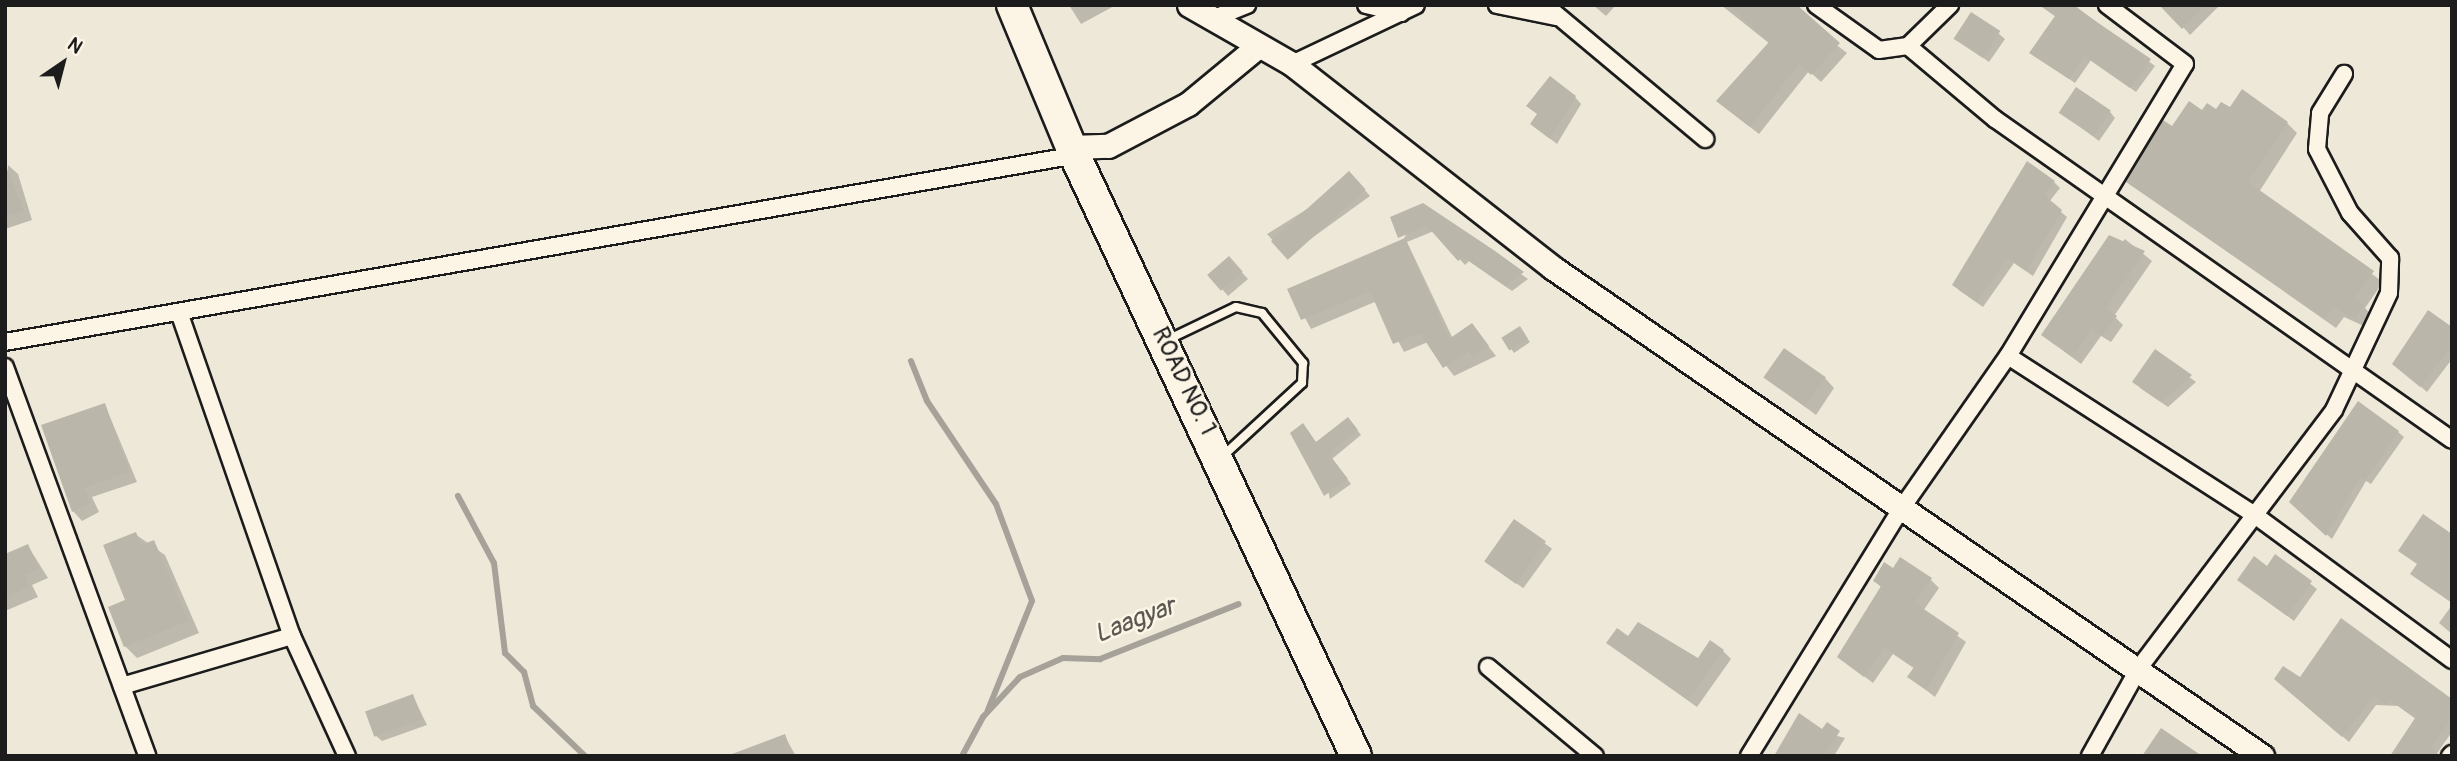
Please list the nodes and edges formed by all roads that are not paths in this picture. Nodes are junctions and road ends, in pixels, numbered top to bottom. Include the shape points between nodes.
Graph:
1 (1012, 5) edge
2 (1189, 5) edge
3 (1247, 5) edge
4 (1367, 5) edge
5 (1497, 5) edge
6 (1545, 5) edge
7 (1816, 5) edge
8 (1950, 5) edge
9 (2107, 5) edge
10 (1408, 9) edge
11 (1559, 17) junction
12 (1213, 19) junction
13 (1908, 46) junction
14 (1257, 47) junction
15 (1292, 64) junction
16 (2344, 74) dead end
17 (1706, 139) dead end
18 (1073, 151) junction
19 (2109, 194) junction
20 (180, 315) junction
21 (1165, 341) junction
22 (5, 342) edge
23 (2008, 356) junction
24 (5, 368) edge
25 (2353, 374) junction
26 (2452, 440) edge
27 (1221, 458) junction
28 (1903, 505) junction
29 (2256, 516) junction
30 (292, 636) junction
31 (2452, 660) edge
32 (1488, 667) dead end
33 (2139, 668) junction
34 (122, 686) junction
35 (147, 756) edge
36 (347, 756) edge
37 (1356, 756) edge
38 (1595, 756) edge
39 (1749, 756) edge
40 (2090, 756) edge
41 (2262, 756) edge

1 - 18 highway, ROAD NO. 1
2 - 12 main road
3 - 12 street
4 - 10 street
5 - 11 street
6 - 11 street
7 - 13 street via 1879,50
8 - 13 street
9 - 19 street via 2185,64
10 - 15 street
11 - 17 street
12 - 14 main road
13 - 19 street via 1995,119
14 - 15 main road
14 - 18 main road via 1188,104 1108,146
15 - 28 main road via 1552,268
16 - 25 street via 2320,113 2317,149 2350,213 2390,258 2389,293
18 - 20 street
18 - 21 highway, ROAD NO. 1
19 - 23 street
19 - 25 street
20 - 22 street
20 - 30 street
21 - 27 highway, ROAD NO. 1
21 - 27 lane via 1236,307 1262,313 1303,363 1302,383
23 - 28 street
23 - 29 street
24 - 34 street
25 - 26 street
25 - 29 street via 2334,410
27 - 37 highway, ROAD NO. 1
28 - 33 main road
28 - 39 street
29 - 31 street
29 - 33 street
30 - 34 street
30 - 36 street
32 - 38 street
33 - 40 street
33 - 41 main road
34 - 35 street

